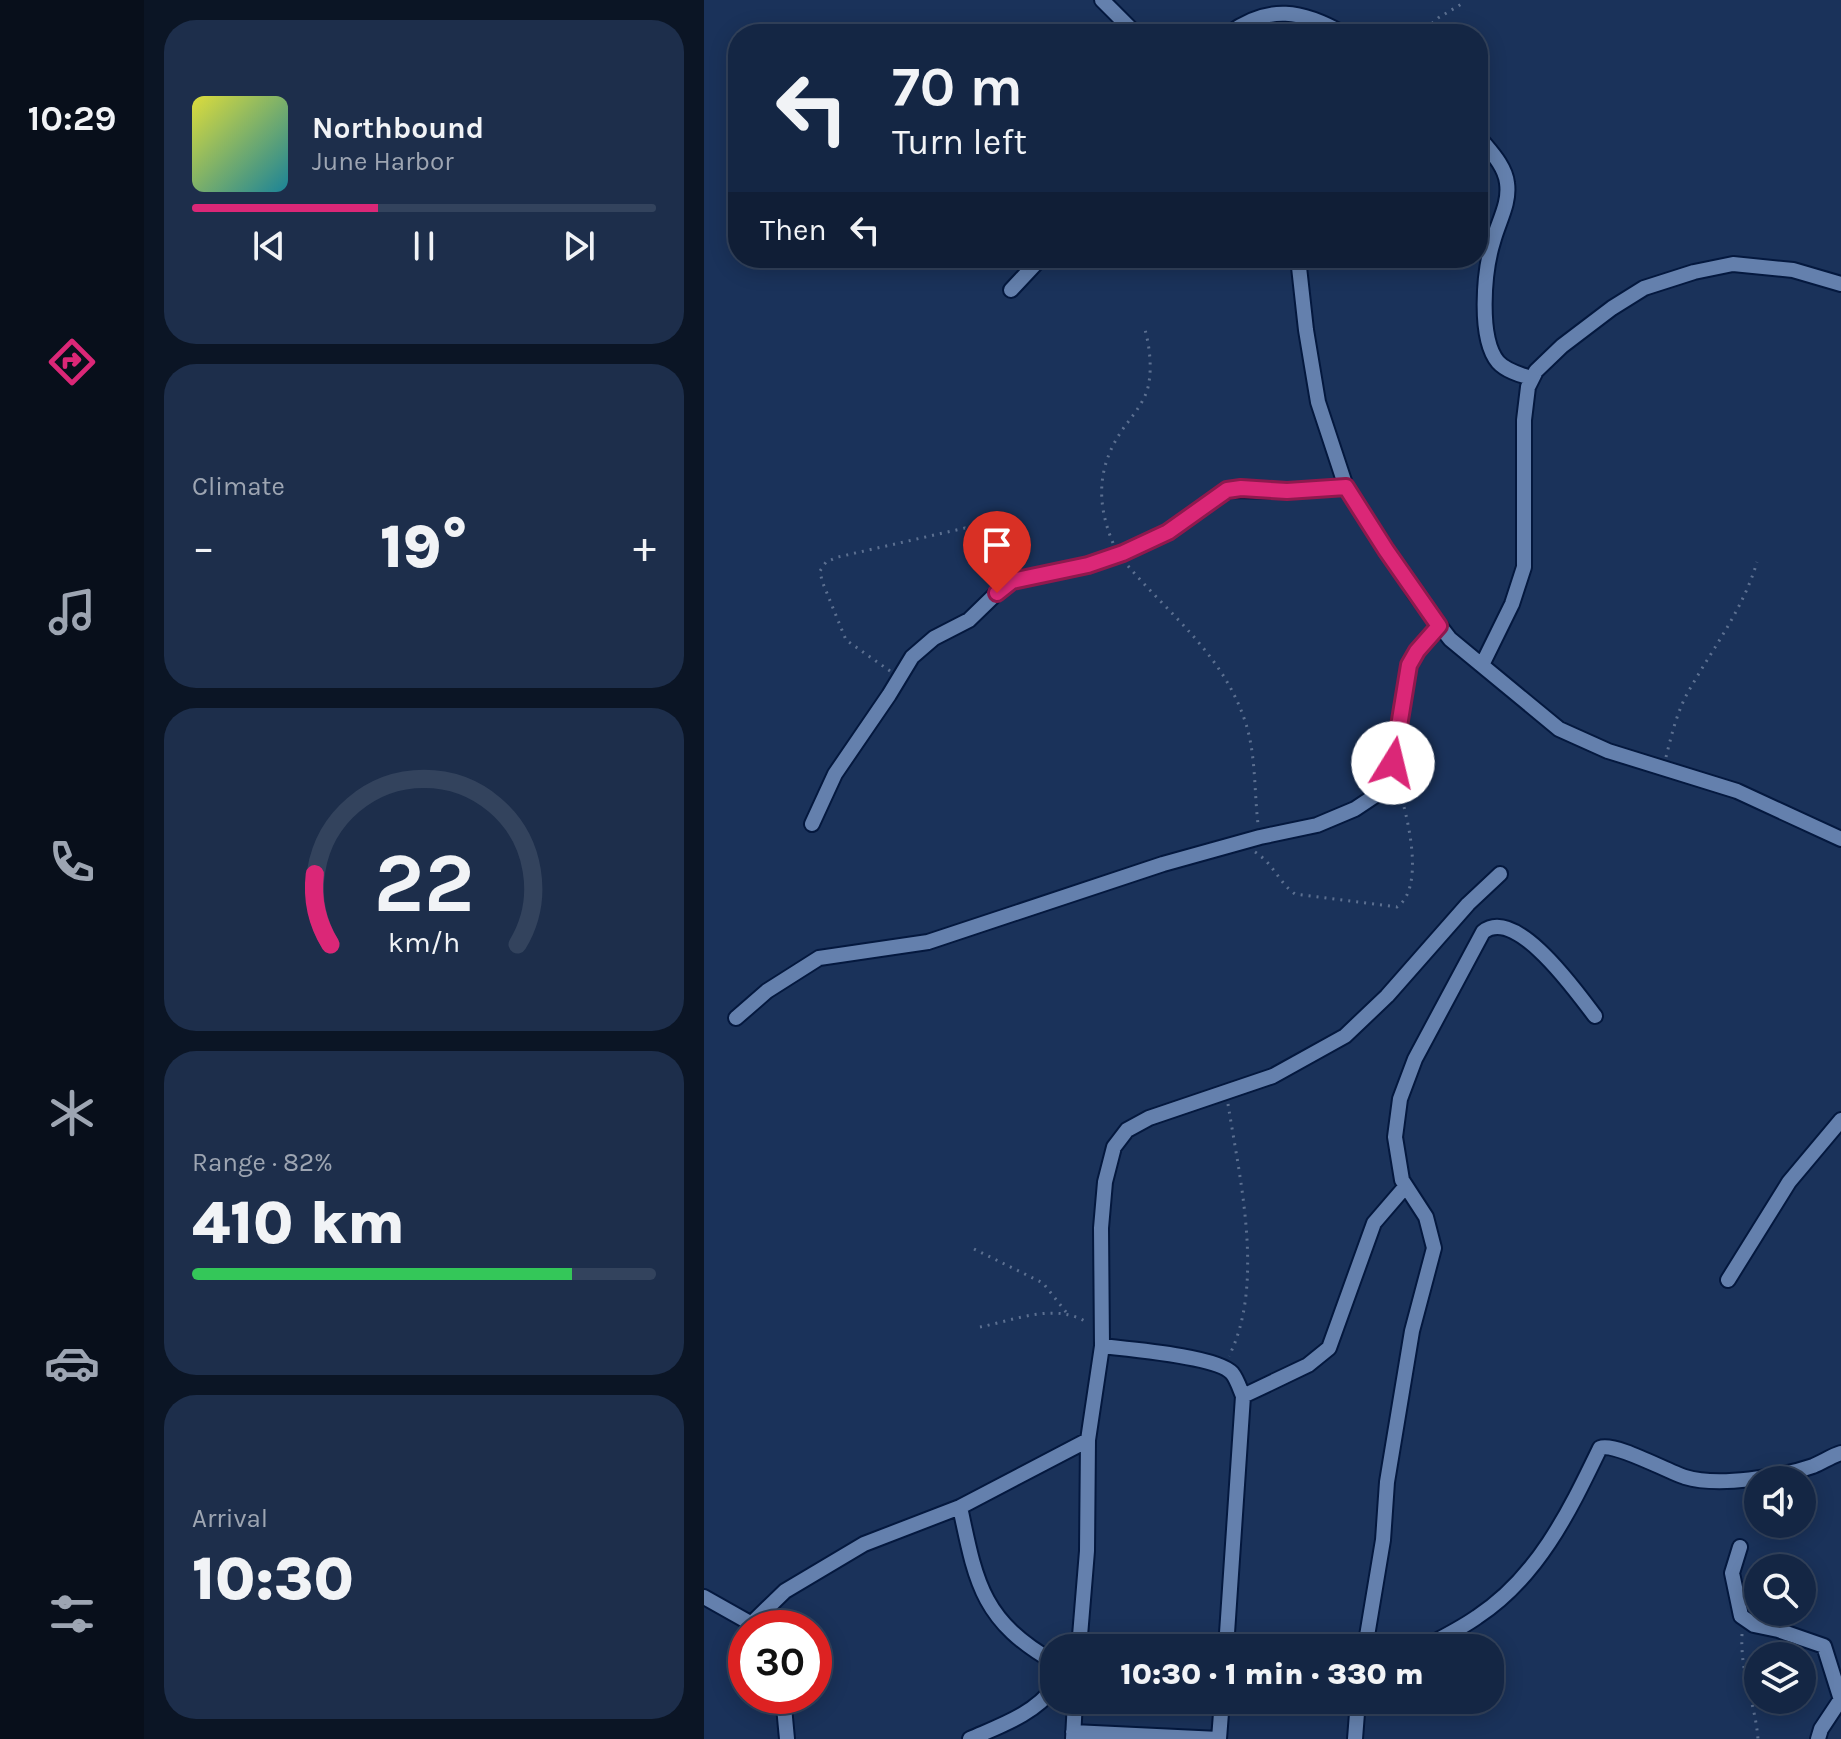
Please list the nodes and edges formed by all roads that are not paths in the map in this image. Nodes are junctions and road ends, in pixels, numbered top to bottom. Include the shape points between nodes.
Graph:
1 (1102, 0) edge
2 (1126, 24) edge
3 (1246, 24) edge
4 (1323, 24) edge
5 (1488, 149) edge
6 (1488, 263) edge
7 (1032, 268) edge
8 (1299, 268) edge
9 (1487, 268) edge
10 (1841, 284) edge
11 (1011, 290) dead end
12 (1531, 378) junction
13 (1346, 487) junction
14 (1439, 626) junction
15 (1482, 665) junction
16 (812, 824) dead end
17 (1841, 839) edge
18 (1500, 874) dead end
19 (1595, 1016) dead end
20 (736, 1018) dead end
21 (1841, 1120) edge
22 (1405, 1187) junction
23 (1728, 1280) dead end
24 (1101, 1339) junction
25 (1243, 1396) junction
26 (1088, 1440) junction
27 (1841, 1453) edge
28 (960, 1507) junction
29 (1740, 1547) dead end
30 (704, 1597) edge
31 (728, 1610) edge
32 (769, 1610) edge
33 (1080, 1634) edge
34 (1227, 1634) edge
35 (1367, 1634) edge
36 (1448, 1634) edge
37 (1040, 1653) edge
38 (1841, 1700) edge
39 (1040, 1702) edge
40 (785, 1714) edge
41 (1074, 1714) edge
42 (1221, 1714) edge
43 (1357, 1714) edge
44 (1073, 1736) edge
45 (787, 1739) edge
46 (970, 1739) edge
47 (1219, 1739) edge
48 (1355, 1739) edge
49 (1818, 1739) edge

1 - 2 street
3 - 4 street via 1282,13
5 - 6 street via 1505,171 1508,192
7 - 11 street
8 - 13 street via 1318,402
9 - 12 street via 1486,319 1492,353 1502,366
10 - 12 street via 1793,270 1733,264 1664,281 1602,314
12 - 15 street via 1524,420 1524,567
13 - 14 street
13 - 16 street via 1227,490 1168,532 1118,555 1004,586 969,620 912,657 835,774
14 - 15 street
14 - 20 street via 1409,665 1391,768 1379,793 1355,809 928,942 819,958
15 - 17 street via 1559,729 1608,751 1737,791
18 - 24 street via 1345,1036 1273,1076 1127,1130 1114,1147 1105,1182
19 - 22 street via 1554,963 1530,943 1497,926 1483,932 1415,1059 1400,1099 1395,1137
21 - 23 street via 1789,1182
22 - 25 street via 1374,1223 1329,1348 1308,1365
22 - 35 street via 1426,1217 1434,1248 1409,1346
24 - 25 street via 1224,1367
24 - 26 street
25 - 34 street
26 - 28 street
26 - 33 street
27 - 36 street via 1787,1473 1711,1480 1688,1478 1604,1446 1545,1551 1479,1616
28 - 32 street via 864,1544 785,1591
28 - 37 street via 985,1598 1001,1623
29 - 38 street via 1732,1573 1743,1618 1824,1646
30 - 31 street
38 - 49 street
39 - 46 street
40 - 45 street
41 - 44 street
42 - 47 street
43 - 48 street
44 - 47 street

